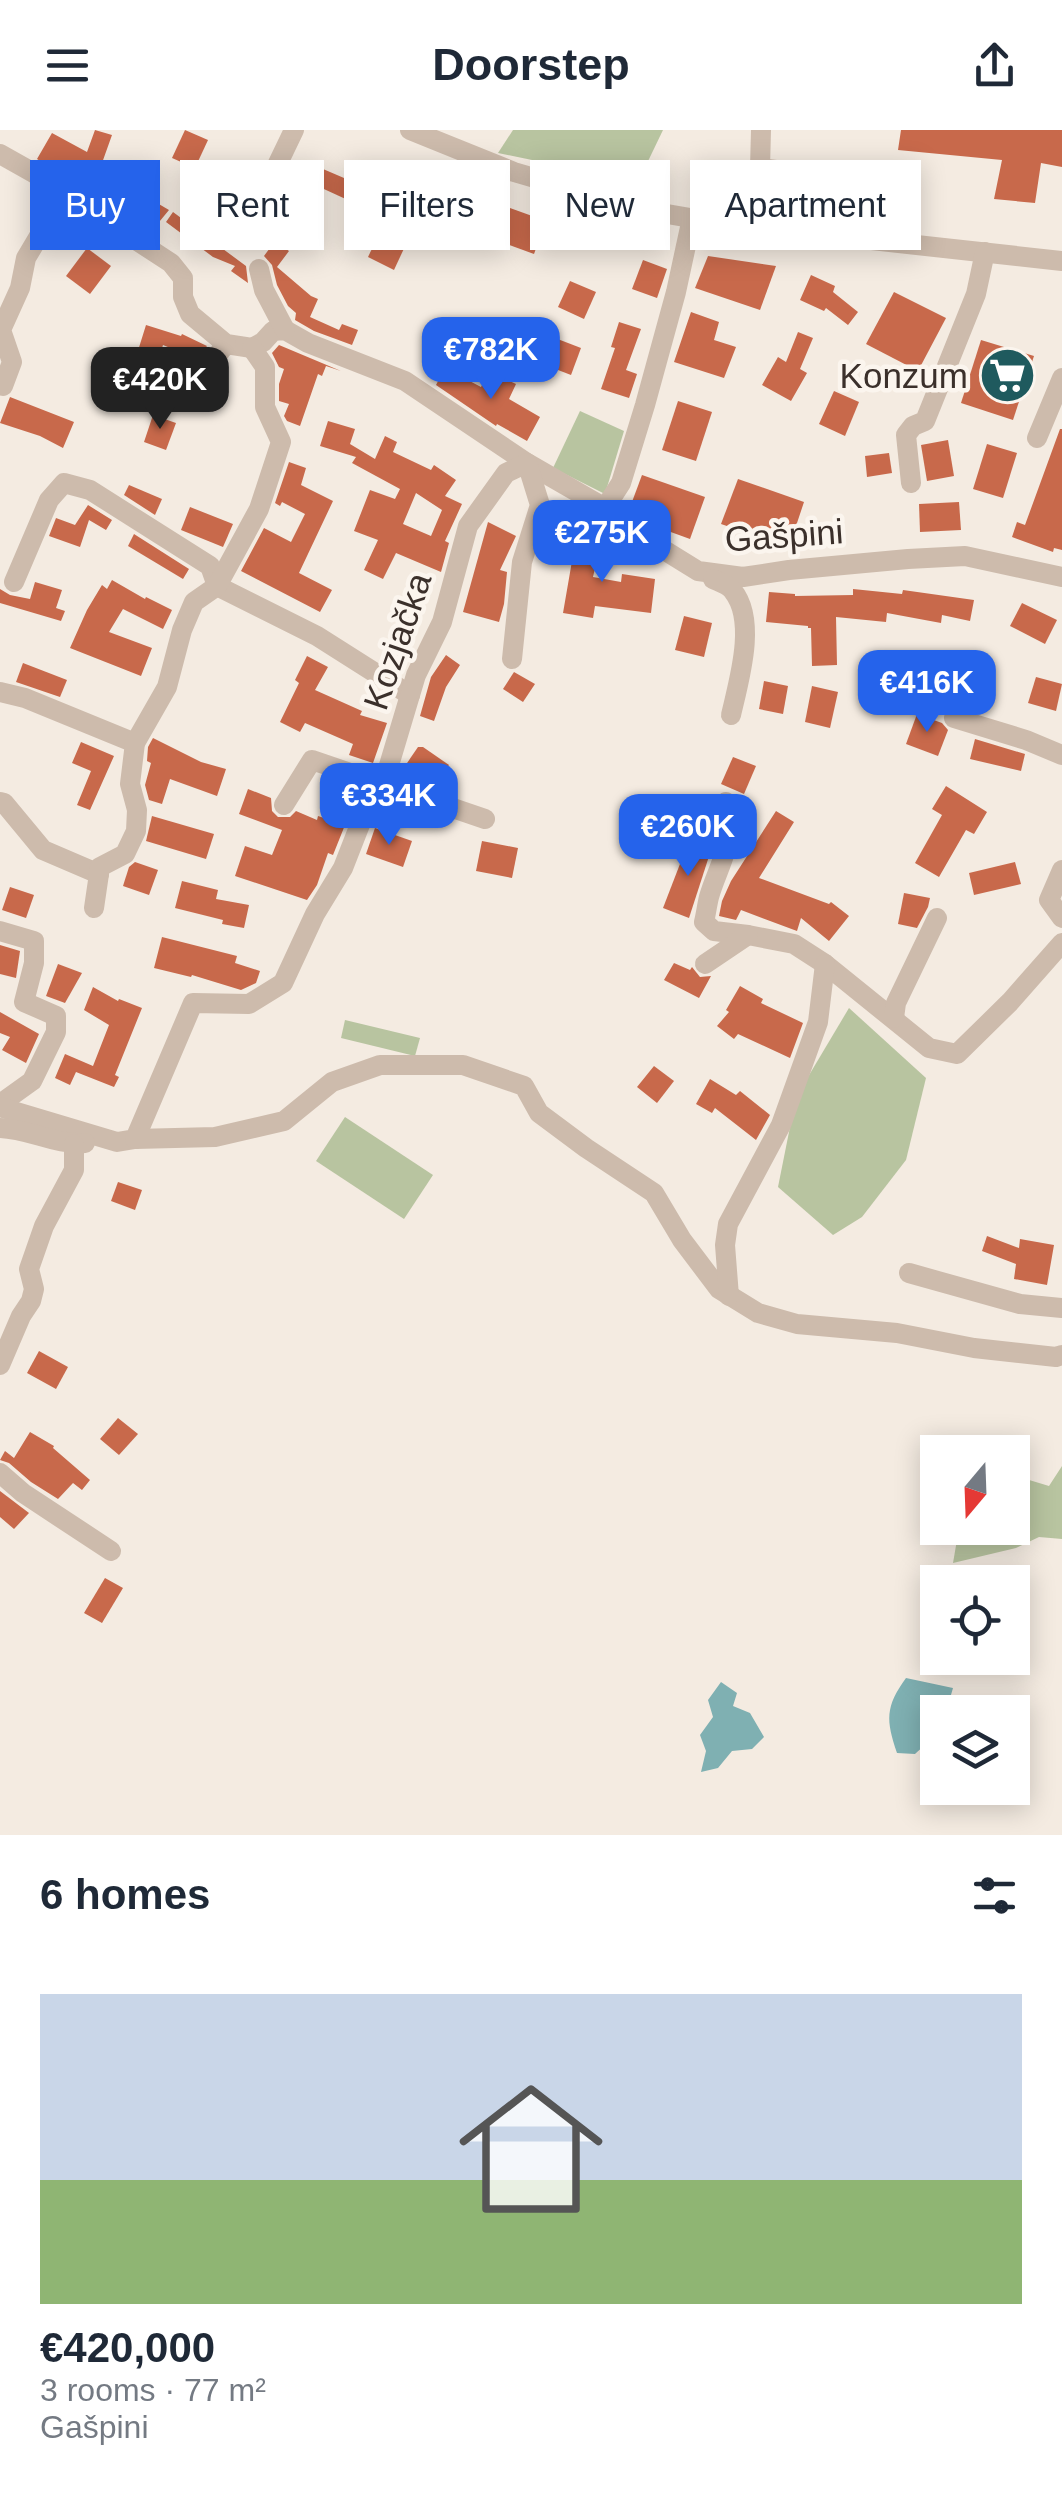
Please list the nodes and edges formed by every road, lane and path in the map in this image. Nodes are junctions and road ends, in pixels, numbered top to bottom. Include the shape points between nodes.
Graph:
1 (294, 130) edge
2 (410, 130) edge
3 (762, 130) edge
4 (0, 154) edge
5 (280, 160) edge
6 (760, 160) edge
7 (30, 173) edge
8 (690, 218) edge
9 (690, 227) edge
10 (921, 245) edge
11 (31, 250) edge
12 (151, 250) edge
13 (985, 252) junction
14 (1062, 261) edge
15 (259, 269) dead end
16 (284, 330) junction
17 (226, 344) junction
18 (252, 348) junction
19 (161, 367) dead end
20 (1062, 378) edge
21 (3, 386) dead end
22 (1037, 438) dead end
23 (527, 463) junction
24 (912, 482) dead end
25 (605, 508) junction
26 (698, 571) junction
27 (1062, 577) edge
28 (14, 582) dead end
29 (216, 586) junction
30 (512, 660) dead end
31 (0, 692) edge
32 (410, 695) junction
33 (731, 714) dead end
34 (954, 718) dead end
35 (135, 743) junction
36 (1062, 756) edge
37 (377, 782) junction
38 (0, 802) edge
39 (726, 802) dead end
40 (284, 805) dead end
41 (486, 819) dead end
42 (1062, 870) edge
43 (99, 874) junction
44 (94, 908) dead end
45 (937, 918) dead end
46 (1062, 918) edge
47 (0, 932) edge
48 (748, 935) junction
49 (1062, 943) edge
50 (705, 964) dead end
51 (826, 964) junction
52 (894, 1018) junction
53 (0, 1105) edge
54 (0, 1128) edge
55 (126, 1141) junction
56 (74, 1144) junction
57 (909, 1272) dead end
58 (729, 1296) junction
59 (1062, 1308) edge
60 (1062, 1355) edge
61 (0, 1365) edge
62 (0, 1473) edge
63 (111, 1551) dead end

1 - 5 street
2 - 8 street via 584,194
3 - 6 street
4 - 7 street
9 - 25 street via 645,405 621,483
10 - 13 street
11 - 21 street via 1,330 12,362
12 - 17 street via 183,278 190,314
13 - 14 street
13 - 24 street via 976,294 925,422 906,435
15 - 16 street
16 - 18 street
16 - 23 street, Gašpini via 405,381
17 - 18 street
17 - 19 street via 203,374
18 - 29 street via 264,366 265,407 281,442 259,509
20 - 22 street
23 - 25 street, Gašpini
23 - 30 street via 540,505 522,562
23 - 32 street, Kozjačka via 506,473 468,526 442,622
25 - 26 street, Gašpini
26 - 27 street, Gašpini via 743,577 964,556
26 - 33 street via 732,588 746,617
28 - 29 street via 49,500 64,483 90,490 210,566
29 - 32 street via 316,636
29 - 35 street via 194,602 167,687
31 - 35 street
32 - 37 street, Kozjačka via 387,772
34 - 36 street
35 - 43 street via 130,784 136,830 125,854
37 - 40 street via 312,760
37 - 41 street
37 - 55 street, Kozjačka via 343,868 282,983 249,1004 193,1003
38 - 43 street via 43,850
39 - 48 street via 730,831 704,922 714,931
42 - 46 street via 1050,900
43 - 44 street
45 - 52 street
47 - 53 street via 34,941 24,1002 56,1016 56,1032 32,1081
48 - 50 street
48 - 51 street via 794,944
49 - 52 street via 956,1054 929,1048
51 - 52 street
51 - 58 street via 818,1022 780,1125 728,1224
53 - 55 street
54 - 56 street
55 - 56 street
55 - 58 street via 215,1137 284,1120 332,1082 380,1066 464,1065 524,1086 539,1113 654,1193 682,1240
56 - 61 street via 74,1170 29,1269 31,1301
57 - 59 street via 1020,1304
58 - 60 street via 797,1324
62 - 63 street

